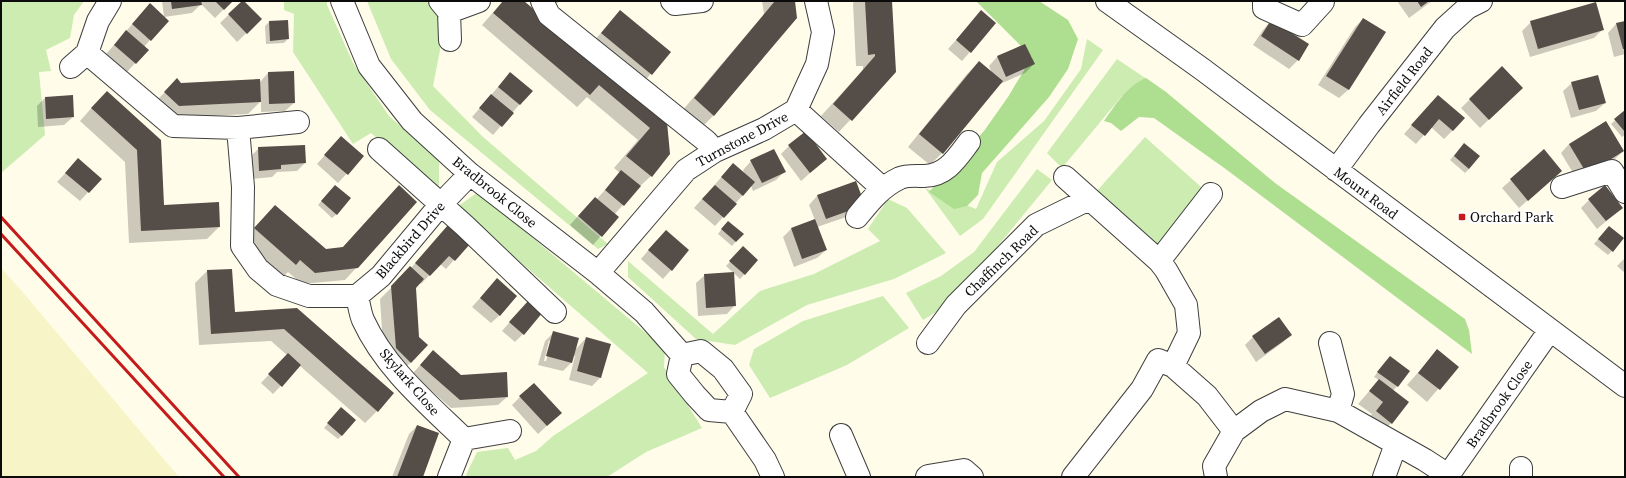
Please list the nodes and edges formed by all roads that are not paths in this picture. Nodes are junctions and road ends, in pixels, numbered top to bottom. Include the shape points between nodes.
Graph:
1 (110, 1) edge
2 (342, 1) edge
3 (479, 1) edge
4 (542, 1) edge
5 (672, 1) edge
6 (702, 1) edge
7 (816, 1) edge
8 (1107, 1) edge
9 (1264, 1) edge
10 (1323, 2) dead end
11 (1470, 3) edge
12 (445, 7) edge
13 (450, 40) dead end
14 (796, 110) junction
15 (298, 122) dead end
16 (238, 128) junction
17 (969, 142) dead end
18 (379, 149) dead end
19 (715, 151) junction
20 (1336, 170) junction
21 (470, 174) junction
22 (1065, 177) dead end
23 (1562, 187) dead end
24 (882, 188) junction
25 (1625, 192) edge
26 (1211, 194) dead end
27 (1089, 198) junction
28 (441, 204) junction
29 (856, 216) dead end
30 (1158, 261) junction
31 (598, 274) junction
32 (357, 296) junction
33 (555, 312) dead end
34 (1550, 330) junction
35 (928, 343) dead end
36 (1330, 343) dead end
37 (682, 355) junction
38 (1173, 366) junction
39 (1625, 386) edge
40 (1338, 411) junction
41 (732, 412) junction
42 (510, 431) dead end
43 (1234, 431) junction
44 (841, 436) dead end
45 (464, 439) junction
46 (1396, 444) junction
47 (1448, 476) edge
48 (449, 477) edge
49 (774, 477) edge
50 (859, 477) edge
51 (927, 477) edge
52 (972, 477) edge
53 (1073, 477) edge
54 (1216, 477) edge
55 (1384, 477) edge

1 - 16 street via 79,60 173,126
2 - 21 street, Bradbrook Close via 369,66 412,121
3 - 12 street
4 - 19 street via 549,15 706,141
5 - 6 street via 675,4
7 - 14 street, Turnstone Drive via 823,32 817,64
8 - 20 street, Mount Road
9 - 10 street via 1264,8 1302,25
11 - 20 street, Airfield Road via 1441,34
12 - 13 street
14 - 19 street, Turnstone Drive
14 - 24 street
15 - 16 street
16 - 32 street via 243,187 242,246 258,269 278,284 309,296
17 - 24 street via 943,171 928,176 904,176
18 - 28 street
19 - 31 street, Turnstone Drive via 686,170
20 - 34 street, Mount Road
21 - 28 street, Blackbird Drive
21 - 31 street, Bradbrook Close
22 - 27 street
23 - 25 street via 1612,170
24 - 29 street
26 - 30 street
27 - 30 street
27 - 35 street, Chaffinch Road via 1036,225 956,305
28 - 32 street, Blackbird Drive via 381,276
28 - 33 street
30 - 38 street via 1186,305 1189,333
31 - 37 street, Bradbrook Close via 644,312
32 - 45 street, Skylark Close via 363,319 386,358
34 - 39 street, Mount Road
34 - 47 street, Bradbrook Close
36 - 40 street via 1343,394
37 - 41 street via 678,374 694,395 709,410
37 - 41 street via 701,351 723,369 740,394
38 - 43 street via 1207,396
38 - 53 street via 1158,360 1142,389
40 - 43 street via 1285,399 1261,411
40 - 46 street
41 - 49 street
42 - 45 street
43 - 54 street via 1214,466
44 - 50 street
45 - 48 street
46 - 47 street
46 - 55 street
51 - 52 street via 964,470

